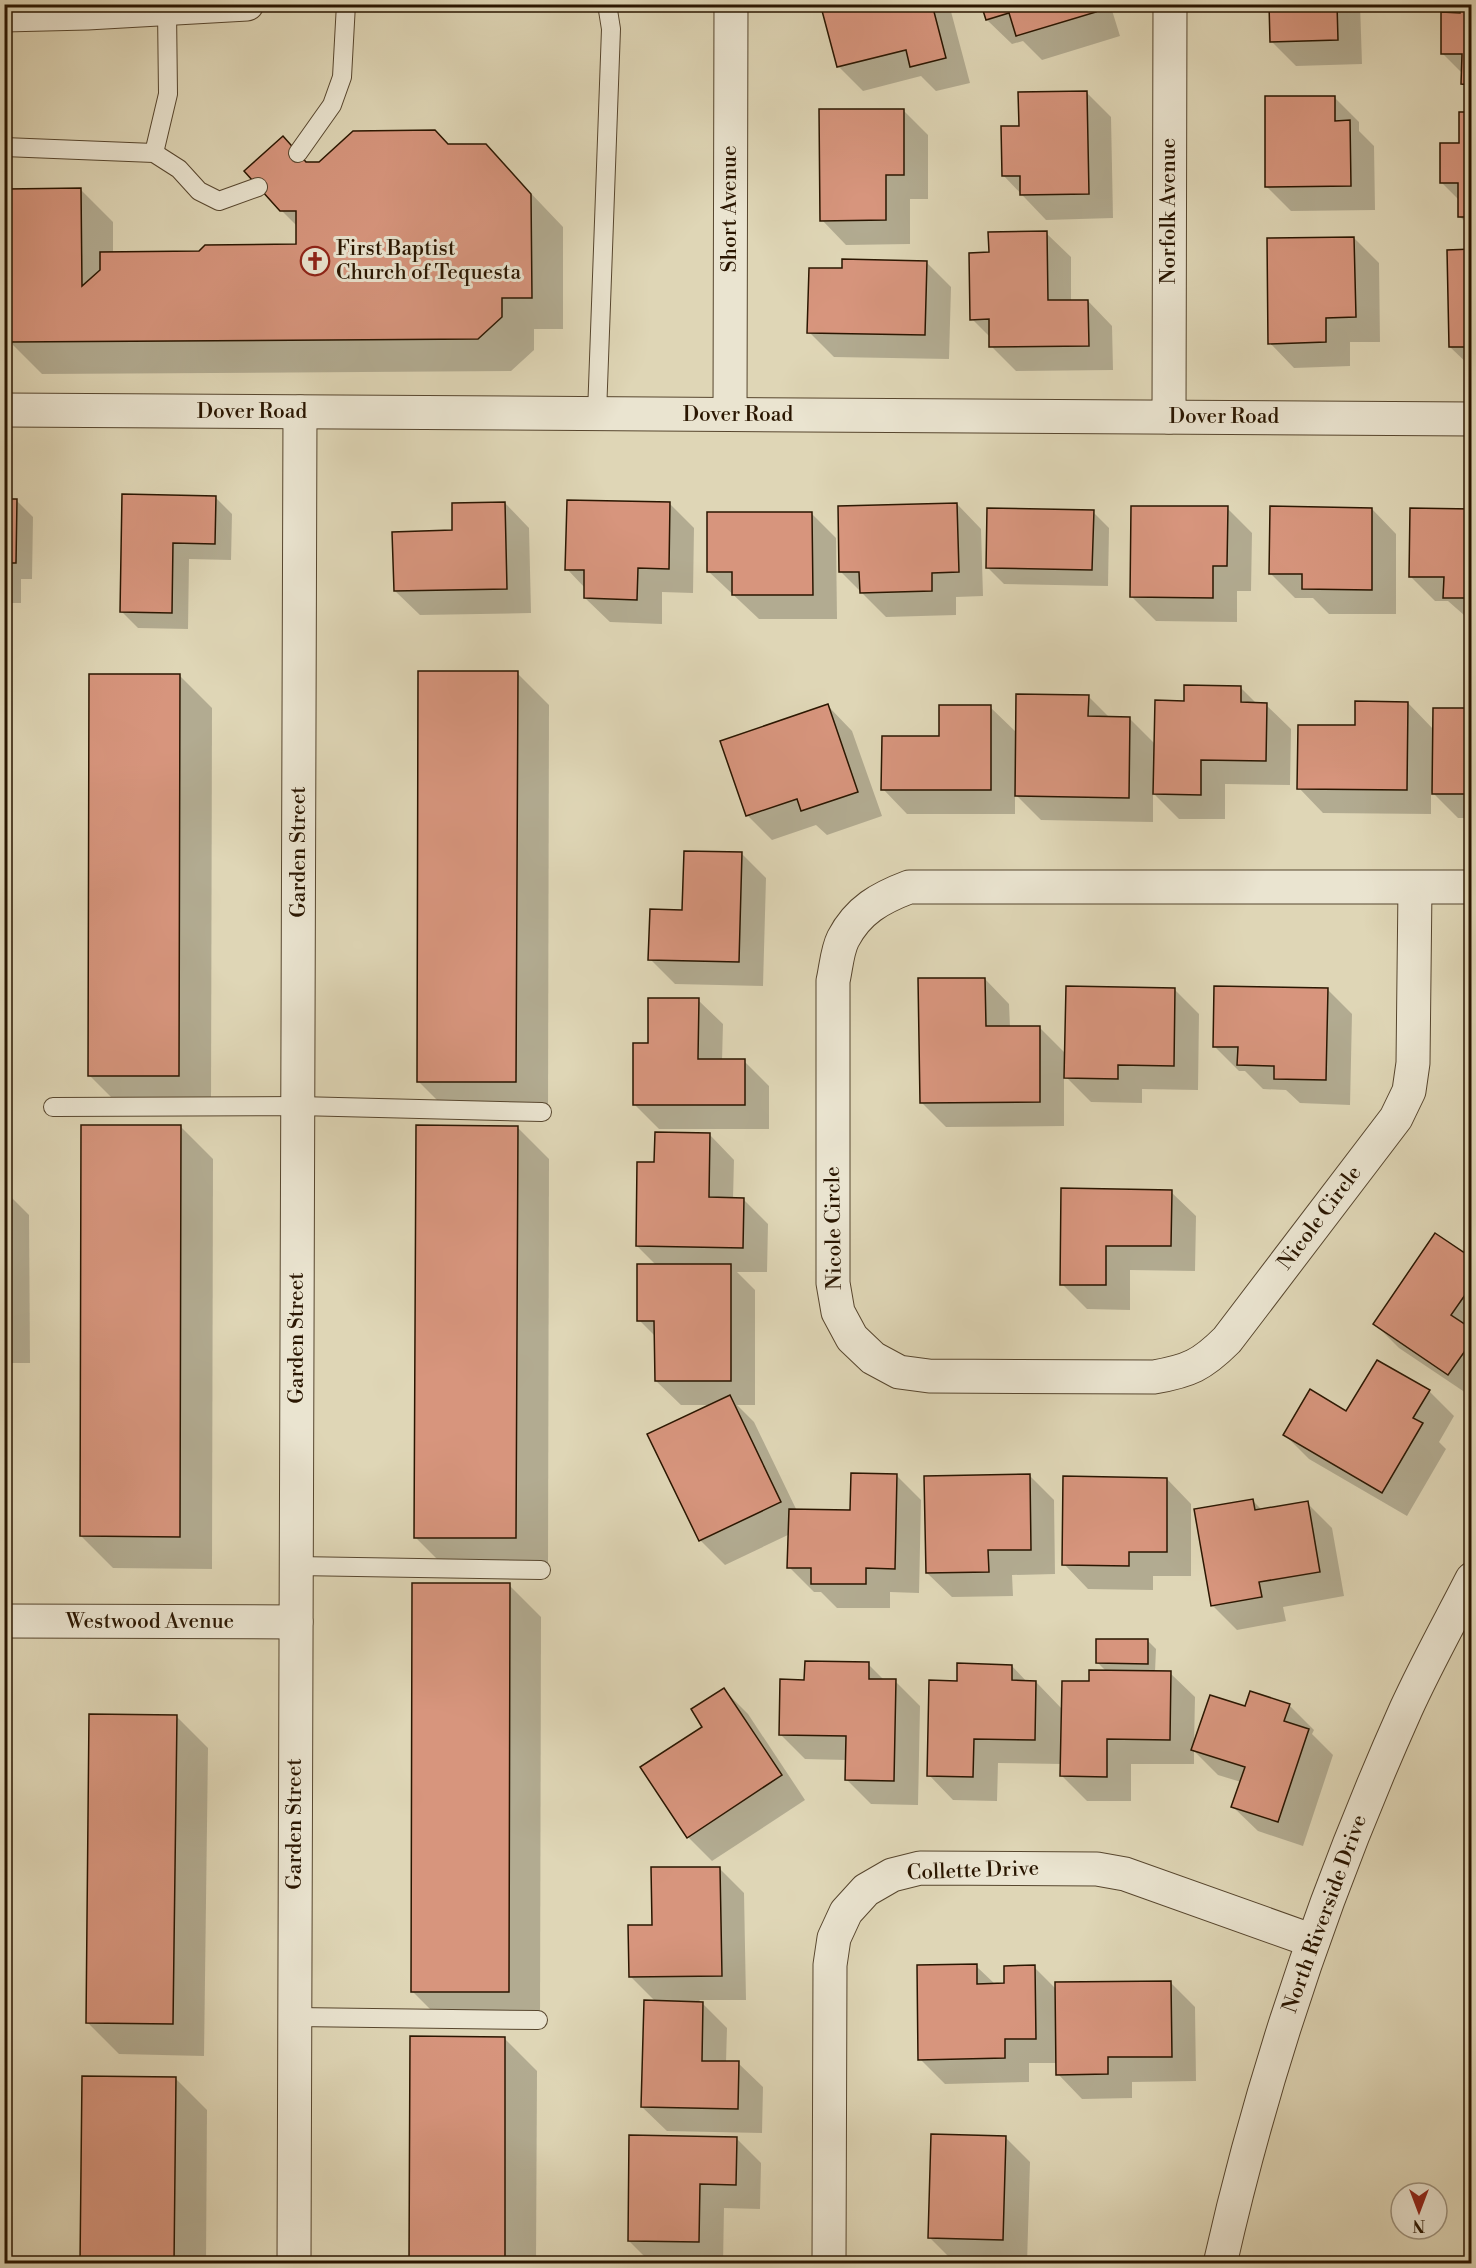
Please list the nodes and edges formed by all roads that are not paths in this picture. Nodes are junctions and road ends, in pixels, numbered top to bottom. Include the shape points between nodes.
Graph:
1 (247, 4) edge
2 (346, 4) edge
3 (607, 4) edge
4 (731, 4) edge
5 (1170, 4) edge
6 (167, 10) junction
7 (4, 15) edge
8 (4, 147) edge
9 (154, 153) junction
10 (298, 153) dead end
11 (258, 186) dead end
12 (4, 410) edge
13 (300, 412) junction
14 (597, 414) junction
15 (730, 414) junction
16 (1169, 417) junction
17 (1472, 419) edge
18 (1414, 887) junction
19 (1472, 887) edge
20 (298, 1106) junction
21 (53, 1107) dead end
22 (543, 1112) dead end
23 (296, 1566) junction
24 (541, 1570) dead end
25 (1472, 1579) edge
26 (4, 1621) edge
27 (296, 1622) junction
28 (1313, 1941) junction
29 (295, 2017) junction
30 (538, 2020) dead end
31 (294, 2264) edge
32 (829, 2264) edge
33 (1220, 2264) edge

1 - 6 street
2 - 10 lane via 342,77 332,105
3 - 14 lane via 611,29
4 - 15 street, Short Avenue
5 - 16 street, Norfolk Avenue
6 - 7 street
6 - 9 lane via 168,94
8 - 9 lane
9 - 11 lane via 178,169 199,191 219,201
12 - 13 street, Dover Road
13 - 14 street, Dover Road
13 - 20 street, Garden Street
14 - 15 street, Dover Road
15 - 16 street, Dover Road
16 - 17 street, Dover Road
18 - 18 street, Nicole Circle via 1413,1063 1409,1091 1396,1118 1227,1340 1209,1358 1182,1372 1154,1377 929,1376 899,1372 873,1358 852,1338 838,1312 833,1283 833,981 842,941 858,916 881,898 909,887
18 - 19 street, Nicole Circle
20 - 21 lane
20 - 22 lane
20 - 23 street, Garden Street
23 - 24 lane
23 - 27 street, Garden Street
25 - 28 street, North Riverside Drive via 1407,1707
26 - 27 street, Westwood Avenue
27 - 29 street, Garden Street
28 - 32 street, Collette Drive via 1125,1874 1097,1869 920,1868 891,1875 866,1890 846,1912 834,1938 830,1965
28 - 33 street, North Riverside Drive via 1281,2033 1237,2187
29 - 30 lane
29 - 31 street, Garden Street

